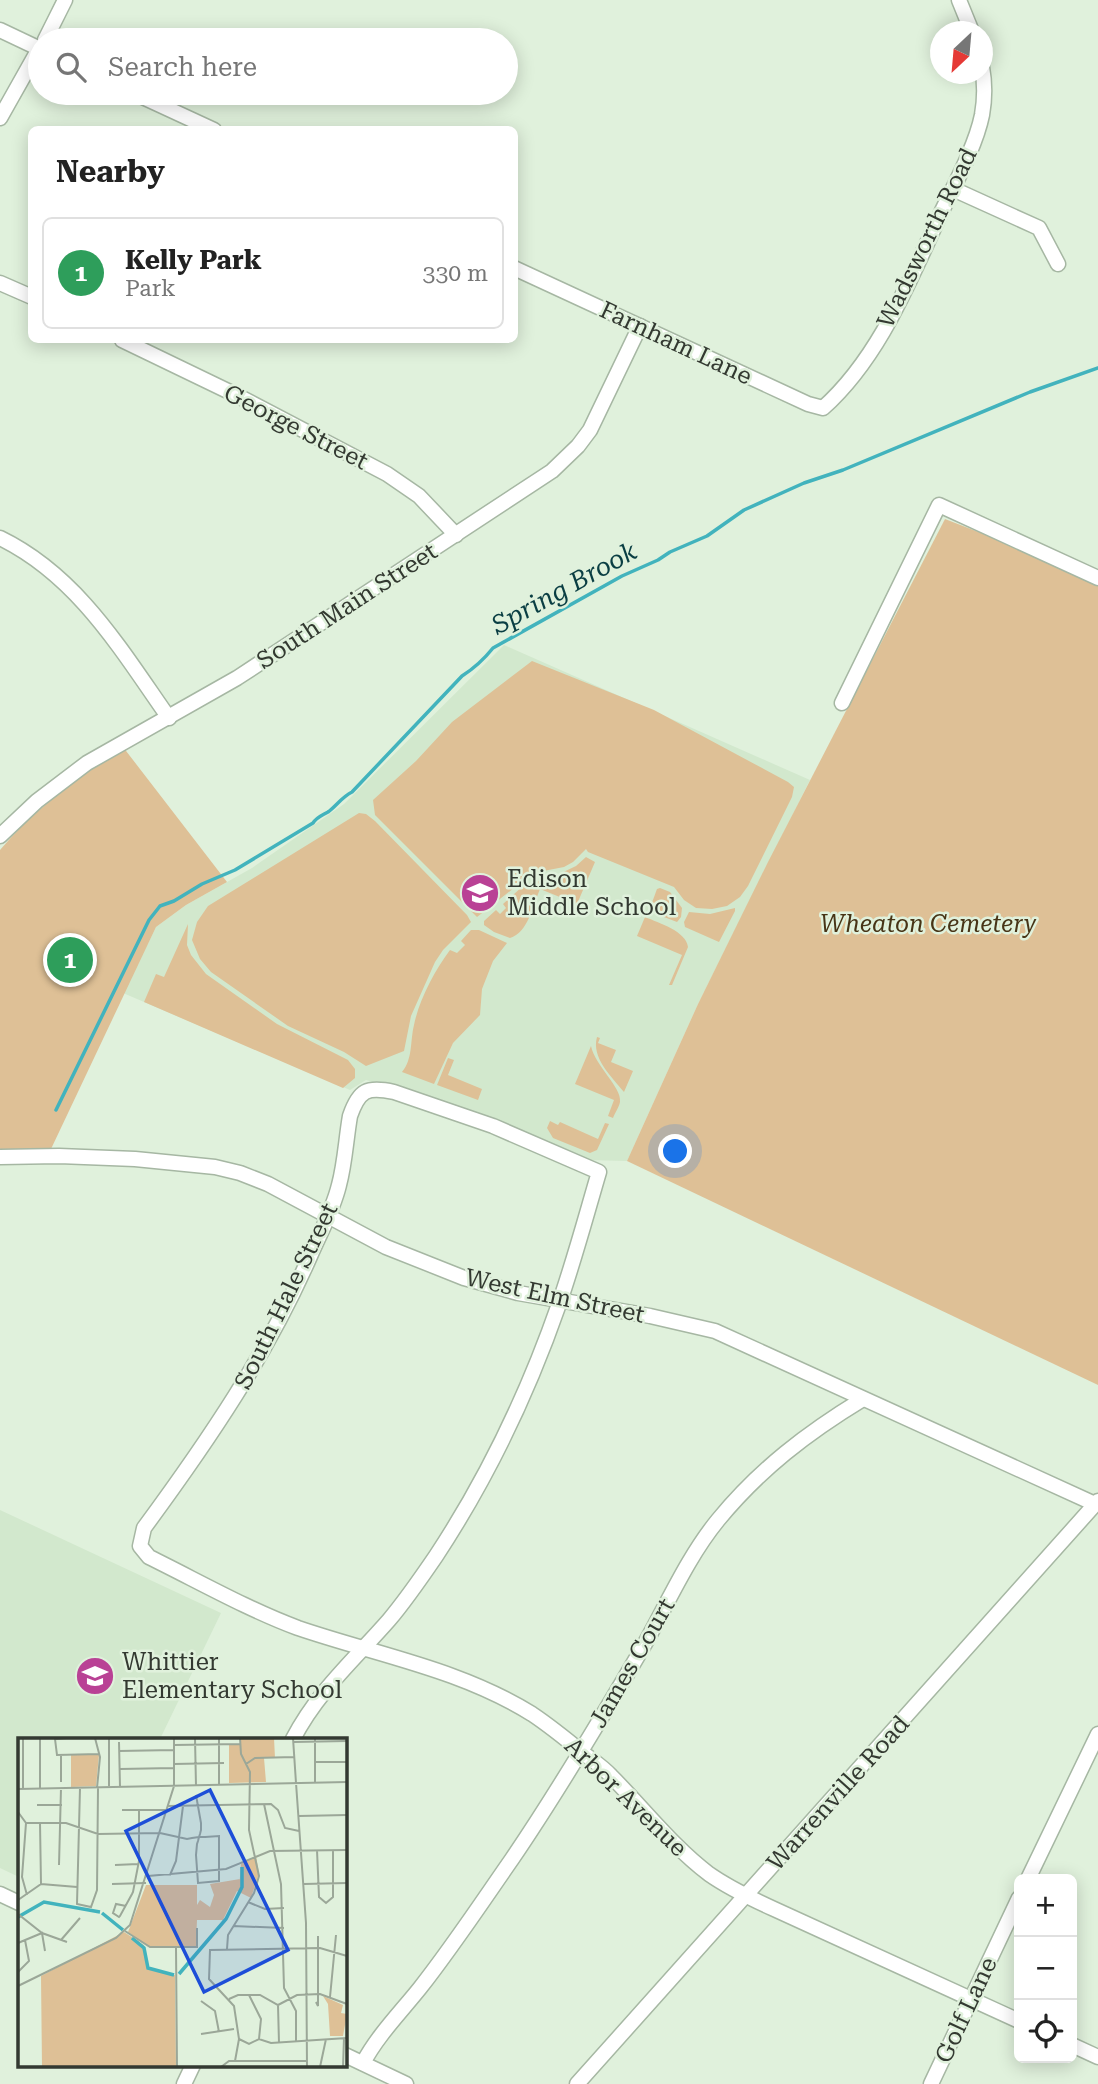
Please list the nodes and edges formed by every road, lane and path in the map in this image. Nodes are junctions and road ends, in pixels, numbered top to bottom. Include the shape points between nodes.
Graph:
1 (65, 0) edge
2 (959, 0) edge
3 (968, 21) edge
4 (50, 28) edge
5 (0, 30) edge
6 (28, 41) edge
7 (28, 69) edge
8 (985, 84) edge
9 (160, 105) edge
10 (0, 118) edge
11 (205, 126) edge
12 (953, 189) junction
13 (1058, 264) dead end
14 (518, 270) edge
15 (0, 283) edge
16 (28, 295) edge
17 (640, 326) junction
18 (128, 343) edge
19 (836, 397) joint
20 (456, 535) junction
21 (0, 538) edge
22 (1098, 578) edge
23 (842, 703) dead end
24 (169, 718) junction
25 (0, 836) edge
26 (0, 1157) edge
27 (329, 1218) junction
28 (560, 1302) junction
29 (863, 1399) junction
30 (1096, 1502) edge
31 (149, 1557) joint
32 (361, 1649) junction
33 (1098, 1734) edge
34 (294, 1738) edge
35 (581, 1751) junction
36 (1030, 1874) edge
37 (0, 1894) edge
38 (747, 1896) junction
39 (18, 1903) edge
40 (1014, 1909) edge
41 (971, 1999) junction
42 (1014, 2019) edge
43 (1077, 2047) edge
44 (346, 2055) edge
45 (1098, 2057) edge
46 (363, 2063) junction
47 (193, 2066) edge
48 (184, 2084) edge
49 (406, 2084) edge
50 (577, 2084) edge
51 (931, 2084) edge

1 - 4 street
2 - 3 street
5 - 6 street
7 - 10 street
8 - 12 street, Wadsworth Road via 978,132
9 - 11 street
12 - 13 street via 1039,228
12 - 19 street, Wadsworth Road via 891,318
14 - 17 street, Farnham Lane
15 - 16 street
17 - 19 street, Farnham Lane via 808,404 823,408
17 - 20 street, South Main Street via 598,417 579,446 552,471
18 - 20 street, George Street via 387,474 419,496
20 - 24 street, South Main Street
21 - 24 street via 34,558 79,596
22 - 23 street via 939,505
24 - 25 street, South Main Street via 64,780
26 - 27 street, West Elm Street via 135,1159 215,1167 268,1184
27 - 28 street, West Elm Street via 439,1270
27 - 28 street, South Hale Street via 340,1184 353,1106 368,1090 394,1092 493,1126 599,1172
27 - 31 street, South Hale Street via 240,1390 144,1528 140,1546
28 - 29 street, West Elm Street via 715,1331
28 - 32 street via 524,1394 461,1517 412,1590
29 - 30 street, West Elm Street
29 - 35 street, James Court via 773,1461 718,1520
30 - 38 street, Warrenville Road
31 - 32 street, Arbor Avenue via 261,1612
32 - 34 street via 317,1699
32 - 35 street, Arbor Avenue via 493,1692
33 - 36 street
35 - 38 street, Arbor Avenue via 609,1773 690,1858
35 - 46 street, James Court via 506,1868
37 - 39 street
38 - 41 street, Arbor Avenue
38 - 50 street, Warrenville Road
40 - 41 street, Golf Lane
41 - 42 street, Arbor Avenue
41 - 51 street, Golf Lane
43 - 45 street
44 - 46 street
46 - 49 street
47 - 48 street

